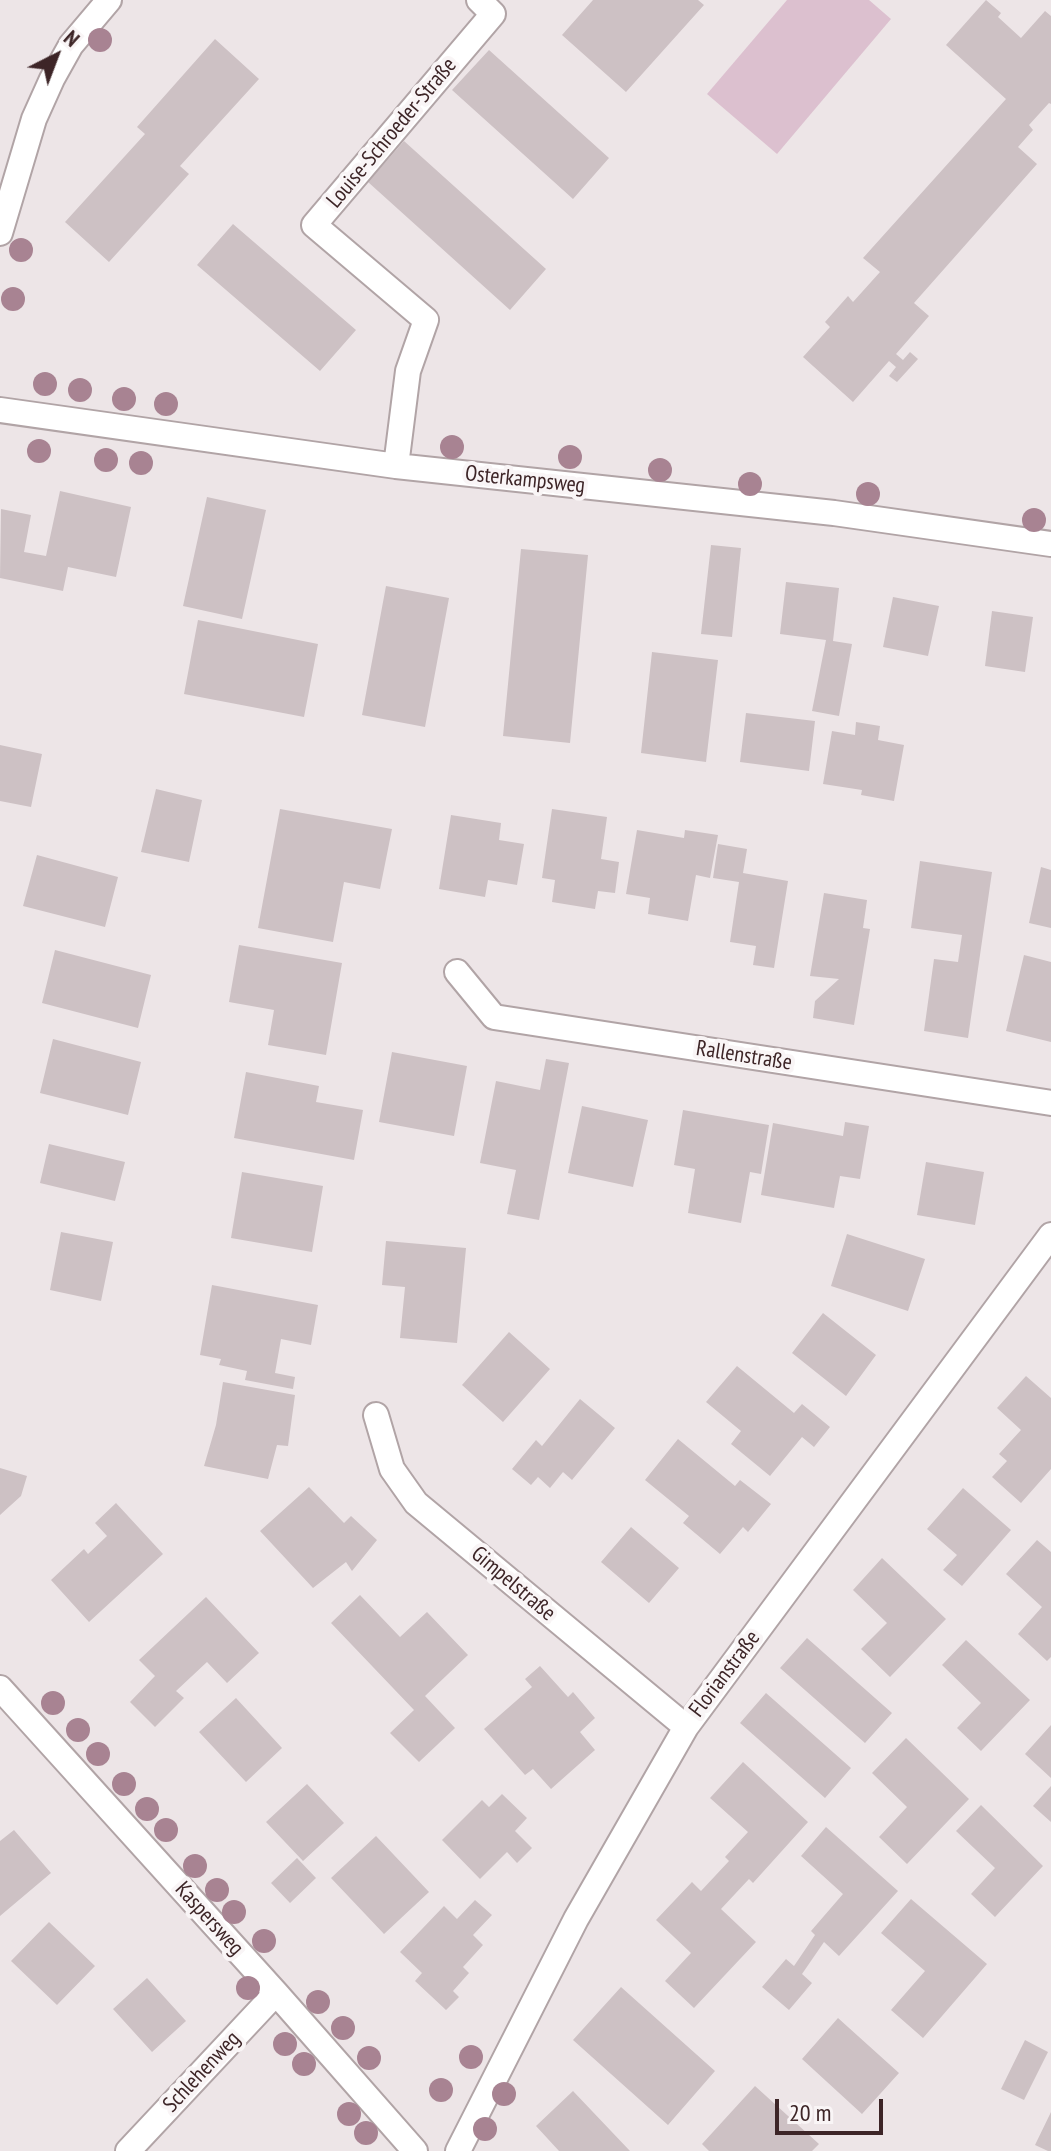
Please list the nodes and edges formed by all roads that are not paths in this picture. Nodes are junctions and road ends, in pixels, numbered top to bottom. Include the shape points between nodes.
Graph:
1 (109, 0) edge
2 (479, 0) edge
3 (0, 233) edge
4 (0, 410) edge
5 (396, 466) junction
6 (1051, 544) edge
7 (457, 972) dead end
8 (1051, 1103) edge
9 (1051, 1235) edge
10 (376, 1415) dead end
11 (0, 1688) edge
12 (686, 1727) junction
13 (276, 1993) junction
14 (408, 2148) edge
15 (128, 2151) edge
16 (458, 2151) edge

1 - 3 street via 71,45 52,79 19,162
2 - 5 street, Louise-Schroeder-Straße via 493,14 314,225 426,320 408,371
4 - 5 street, Osterkampsweg
5 - 6 street, Osterkampsweg via 834,513
7 - 8 street, Rallenstraße via 494,1017
9 - 12 street, Florianstraße
10 - 12 street, Gimpelstraße via 392,1469 416,1503
11 - 13 street, Kaspersweg
12 - 16 street, Florianstraße via 576,1919
13 - 14 street, Kaspersweg
13 - 15 street, Schlehenweg

